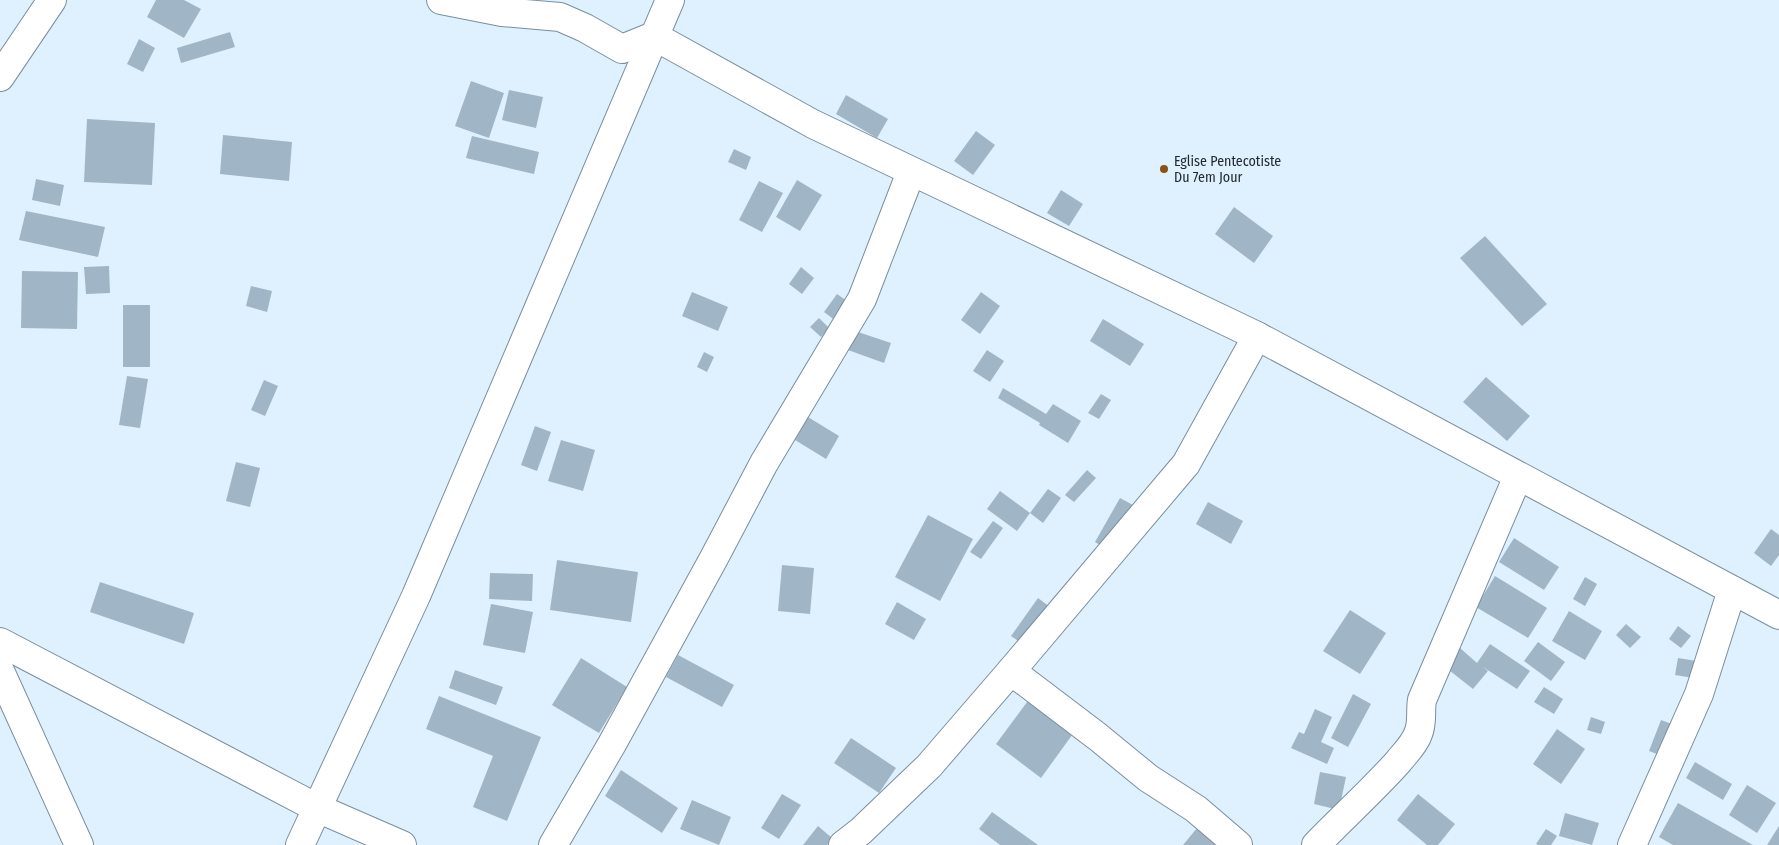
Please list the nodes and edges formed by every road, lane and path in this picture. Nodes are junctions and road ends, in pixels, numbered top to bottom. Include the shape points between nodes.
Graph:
1 (52, 0) edge
2 (441, 0) edge
3 (670, 0) edge
4 (654, 36) junction
5 (0, 77) edge
6 (911, 172) junction
7 (1257, 336) junction
8 (1518, 476) junction
9 (1732, 590) junction
10 (1779, 616) edge
11 (0, 642) edge
12 (0, 671) edge
13 (1011, 671) junction
14 (317, 808) junction
15 (79, 845) edge
16 (300, 845) edge
17 (402, 845) edge
18 (553, 845) edge
19 (843, 845) edge
20 (1238, 845) edge
21 (1316, 845) edge
22 (1632, 845) edge

1 - 5 street
2 - 4 street via 502,12 560,17 622,49
3 - 4 street
4 - 6 street via 813,124
4 - 14 street via 420,587
6 - 7 street
6 - 18 street via 862,299 764,463 612,744
7 - 8 street
7 - 13 street via 1186,464
8 - 9 street
8 - 21 street via 1422,700 1422,721 1414,743 1380,782
9 - 10 street
9 - 22 street via 1699,694
11 - 14 street
12 - 15 street
13 - 19 street via 929,766
13 - 20 street via 1148,778 1196,809
14 - 16 street
14 - 17 street

